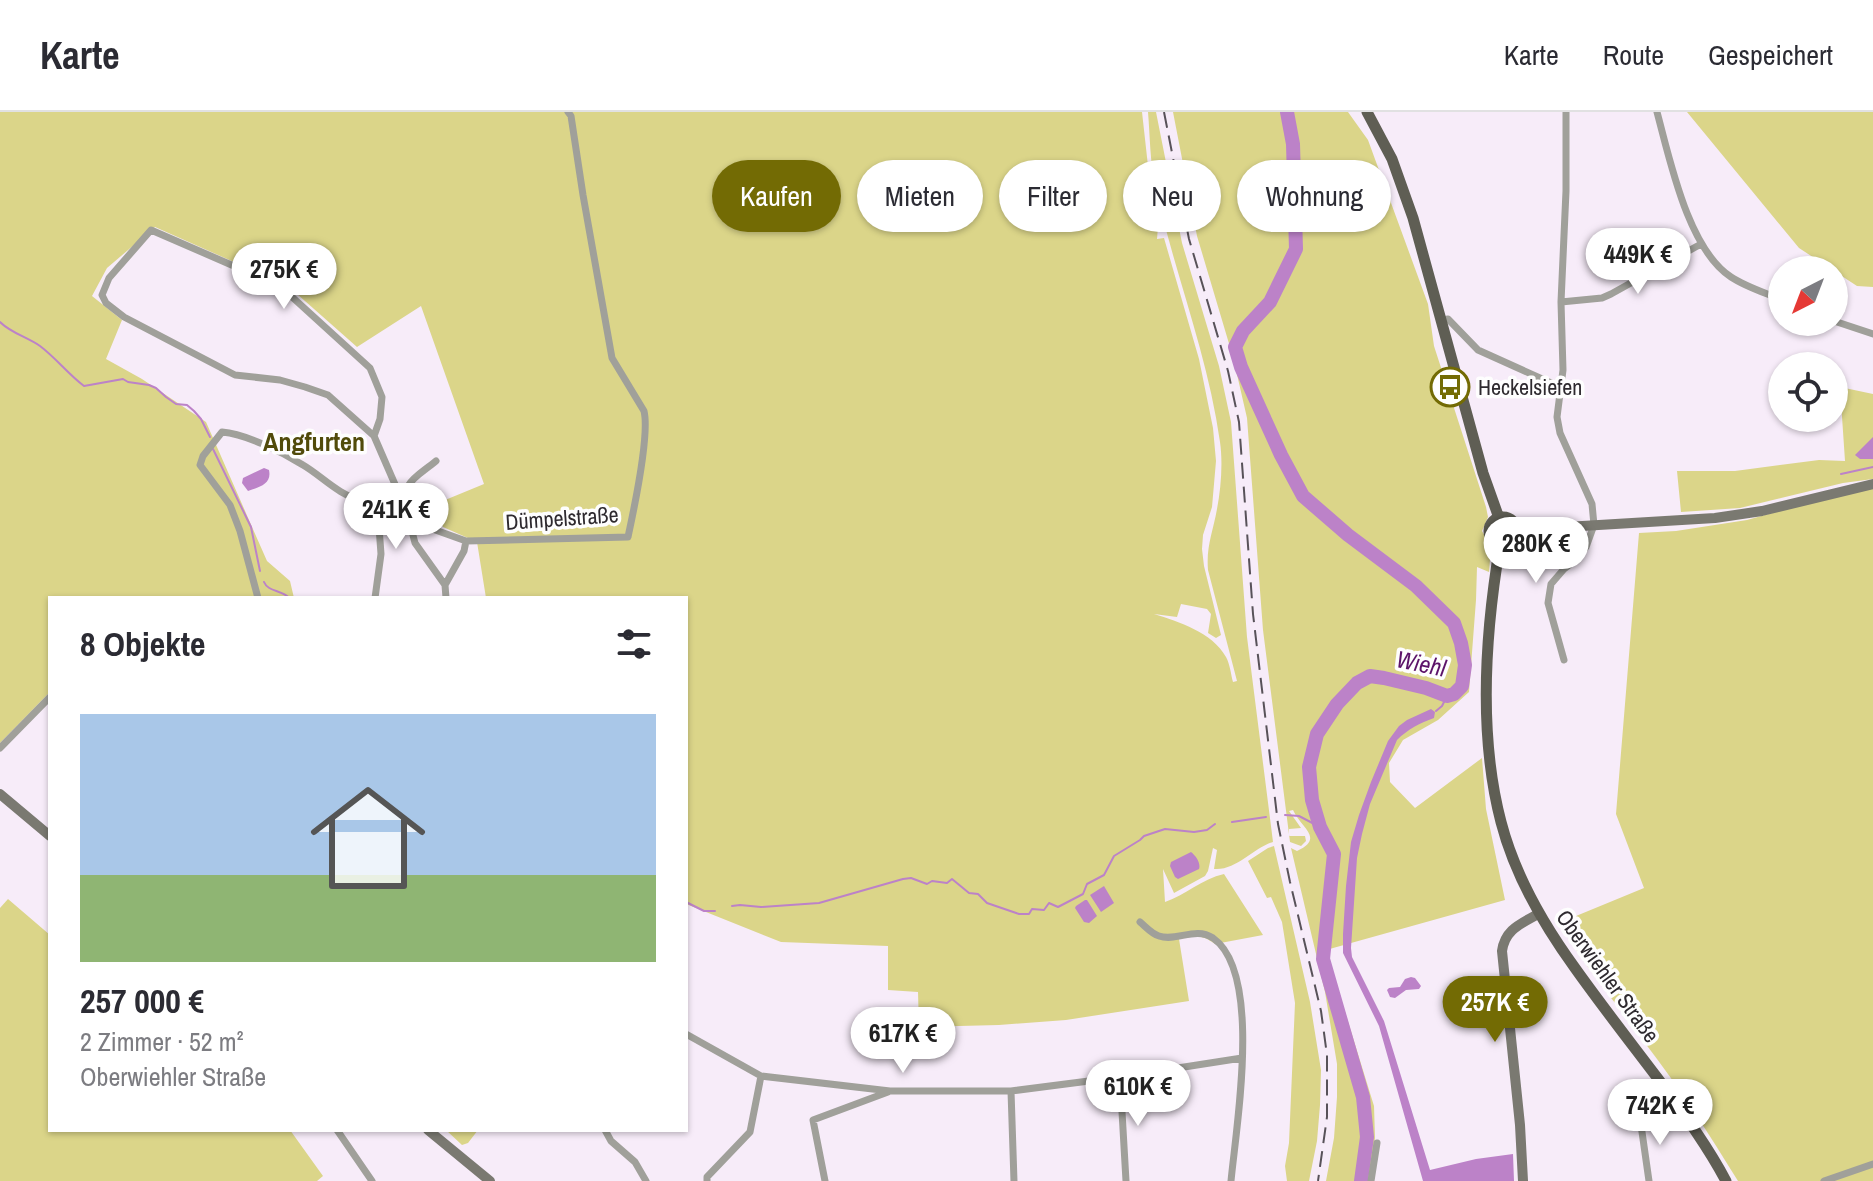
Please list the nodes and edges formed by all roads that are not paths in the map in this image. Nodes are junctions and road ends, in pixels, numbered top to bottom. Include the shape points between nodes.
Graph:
1 (568, 112) edge
2 (1367, 112) edge
3 (1566, 112) edge
4 (1657, 112) edge
5 (1701, 244) junction
6 (1768, 294) edge
7 (1561, 302) junction
8 (1441, 320) junction
9 (1848, 326) edge
10 (1873, 334) edge
11 (1560, 387) junction
12 (374, 436) junction
13 (436, 461) dead end
14 (1873, 484) edge
15 (398, 494) junction
16 (384, 499) junction
17 (407, 512) junction
18 (1499, 518) junction
19 (1594, 525) junction
20 (1517, 530) junction
21 (466, 541) junction
22 (1500, 545) junction
23 (445, 585) junction
24 (258, 596) edge
25 (375, 596) edge
26 (446, 596) edge
27 (1564, 660) dead end
28 (48, 699) edge
29 (0, 748) edge
30 (0, 794) edge
31 (48, 834) edge
32 (1538, 914) junction
33 (1140, 922) dead end
34 (688, 1035) edge
35 (1242, 1058) junction
36 (761, 1076) junction
37 (1120, 1077) junction
38 (890, 1091) junction
39 (1011, 1091) junction
40 (1640, 1118) dead end
41 (338, 1132) edge
42 (430, 1132) edge
43 (606, 1132) edge
44 (1377, 1143) dead end
45 (1873, 1164) edge
46 (372, 1181) edge
47 (490, 1181) edge
48 (646, 1181) edge
49 (707, 1181) edge
50 (825, 1181) edge
51 (1014, 1181) edge
52 (1126, 1181) edge
53 (1231, 1181) edge
54 (1371, 1181) edge
55 (1523, 1181) edge
56 (1649, 1181) edge
57 (1726, 1181) edge
58 (1824, 1181) edge

1 - 21 street, Dümpelstraße via 612,358 646,418 628,537
2 - 8 main road via 1398,173
3 - 7 street
4 - 5 street via 1683,203
5 - 6 street via 1732,278
5 - 7 street via 1602,298
7 - 11 street
8 - 11 street via 1452,321 1478,350
8 - 18 main road
9 - 10 street
11 - 19 street via 1560,433 1592,504
12 - 12 street via 382,397 370,368 280,286 151,230 109,278 102,295 106,303 135,322 235,375 280,380 328,395
12 - 15 street
13 - 17 street via 404,492
14 - 19 main road via 1715,518
15 - 16 street
15 - 17 street
16 - 24 street via 353,498 303,465 238,433 222,432 200,465 230,505
16 - 25 street
17 - 21 street, Dümpelstraße via 427,527
17 - 23 street via 415,543
18 - 20 main road via 1508,518
18 - 22 main road via 1489,532
19 - 20 main road
19 - 27 street via 1586,547 1551,584 1548,603
20 - 22 main road via 1513,541
21 - 23 street
22 - 32 main road, Oberwiehler Straße via 1490,632 1488,746 1502,825
23 - 26 street
28 - 29 street
30 - 31 main road
32 - 55 main road, Oberwiehler Straße via 1512,930 1502,951
32 - 57 main road, Oberwiehler Straße
33 - 35 street via 1166,938 1199,933 1219,944 1238,990
34 - 36 street
35 - 37 street
35 - 53 street
36 - 38 street
36 - 49 street via 750,1132
37 - 39 street
37 - 52 street
38 - 39 street
38 - 50 street via 813,1120
39 - 51 street
40 - 56 street
41 - 46 street
42 - 47 main road
43 - 48 street
44 - 54 street
45 - 58 street

